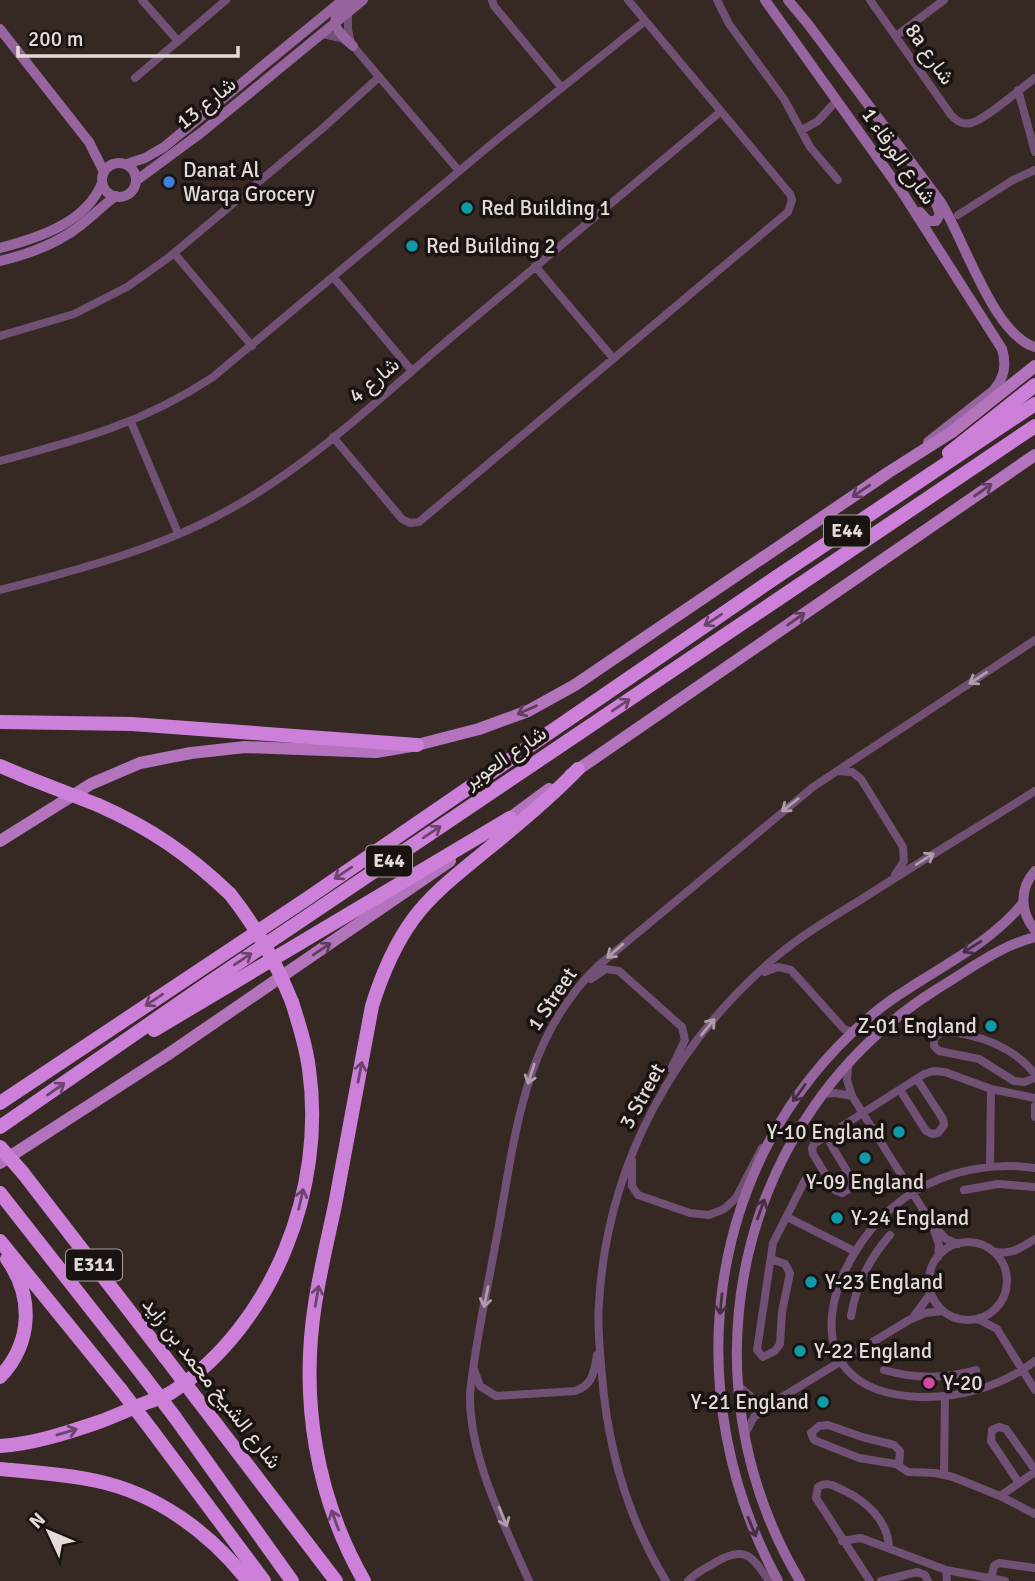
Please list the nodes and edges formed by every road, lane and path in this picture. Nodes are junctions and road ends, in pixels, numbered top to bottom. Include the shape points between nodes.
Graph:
1 (142, 0) edge
2 (226, 0) edge
3 (343, 0) edge
4 (351, 0) edge
5 (363, 0) edge
6 (492, 0) edge
7 (628, 0) edge
8 (717, 0) edge
9 (765, 0) edge
10 (788, 0) edge
11 (870, 0) edge
12 (944, 0) edge
13 (348, 13) junction
14 (645, 21) junction
15 (334, 24) junction
16 (0, 29) edge
17 (322, 34) junction
18 (897, 36) junction
19 (177, 41) junction
20 (353, 46) junction
21 (379, 77) junction
22 (135, 78) dead end
23 (1035, 78) edge
24 (562, 88) junction
25 (1018, 90) junction
26 (837, 100) junction
27 (720, 112) junction
28 (802, 130) junction
29 (90, 144) junction
30 (1035, 152) edge
31 (121, 163) junction
32 (1035, 170) edge
33 (459, 171) junction
34 (103, 178) junction
35 (137, 180) junction
36 (838, 180) dead end
37 (928, 186) junction
38 (902, 192) junction
39 (116, 196) junction
40 (958, 215) dead end
41 (0, 248) edge
42 (174, 253) junction
43 (0, 261) edge
44 (535, 266) junction
45 (334, 278) junction
46 (0, 336) edge
47 (252, 346) junction
48 (1035, 347) edge
49 (613, 358) junction
50 (1035, 366) edge
51 (412, 371) junction
52 (1035, 385) edge
53 (1035, 404) edge
54 (131, 422) junction
55 (1035, 426) edge
56 (333, 437) junction
57 (1032, 458) edge
58 (0, 461) edge
59 (889, 472) junction
60 (924, 480) junction
61 (178, 533) junction
62 (0, 590) edge
63 (1035, 640) edge
64 (0, 722) edge
65 (417, 745) junction
66 (0, 766) edge
67 (578, 769) junction
68 (834, 772) junction
69 (1035, 791) edge
70 (510, 818) junction
71 (0, 841) edge
72 (1035, 871) edge
73 (891, 880) junction
74 (1023, 903) junction
75 (1035, 930) edge
76 (1035, 937) edge
77 (748, 983) junction
78 (574, 993) junction
79 (882, 1031) junction
80 (853, 1032) junction
81 (849, 1063) junction
82 (89, 1066) junction
83 (1035, 1076) edge
84 (917, 1079) junction
85 (667, 1082) junction
86 (991, 1089) junction
87 (900, 1090) junction
88 (823, 1094) junction
89 (852, 1096) junction
90 (1035, 1098) edge
91 (0, 1103) edge
92 (1035, 1105) edge
93 (863, 1114) junction
94 (1035, 1117) edge
95 (0, 1127) edge
96 (772, 1134) junction
97 (826, 1136) junction
98 (0, 1147) edge
99 (632, 1153) junction
100 (0, 1163) edge
101 (993, 1166) junction
102 (1035, 1168) edge
103 (805, 1180) dead end
104 (998, 1184) junction
105 (1035, 1187) edge
106 (964, 1190) dead end
107 (912, 1192) junction
108 (0, 1193) edge
109 (786, 1217) junction
110 (932, 1224) junction
111 (890, 1235) dead end
112 (1035, 1239) edge
113 (0, 1241) edge
114 (958, 1244) junction
115 (0, 1249) edge
116 (1018, 1250) junction
117 (993, 1251) junction
118 (853, 1254) junction
119 (937, 1258) junction
120 (771, 1259) junction
121 (869, 1263) junction
122 (1005, 1270) junction
123 (931, 1293) junction
124 (997, 1307) junction
125 (943, 1311) junction
126 (851, 1316) dead end
127 (978, 1319) junction
128 (909, 1320) junction
129 (997, 1329) junction
130 (599, 1340) junction
131 (842, 1361) junction
132 (1035, 1361) edge
133 (473, 1367) junction
134 (884, 1370) dead end
135 (976, 1370) dead end
136 (1022, 1370) junction
137 (0, 1377) edge
138 (938, 1378) junction
139 (737, 1383) junction
140 (1035, 1390) edge
141 (941, 1396) junction
142 (774, 1402) junction
143 (744, 1437) junction
144 (0, 1446) edge
145 (899, 1465) junction
146 (0, 1469) edge
147 (1035, 1471) edge
148 (944, 1474) junction
149 (1019, 1483) junction
150 (1000, 1496) junction
151 (1035, 1514) edge
152 (842, 1541) junction
153 (889, 1548) junction
154 (1035, 1568) edge
155 (946, 1570) junction
156 (990, 1579) edge
157 (248, 1581) edge
158 (264, 1581) edge
159 (292, 1581) edge
160 (336, 1581) edge
161 (365, 1581) edge
162 (529, 1581) edge
163 (666, 1581) edge
164 (688, 1581) edge
165 (769, 1581) edge
166 (778, 1581) edge
167 (800, 1581) edge
168 (870, 1581) edge
169 (881, 1581) edge
170 (928, 1581) edge
171 (947, 1581) edge
172 (1005, 1581) edge

1 - 19 street
2 - 19 street
3 - 31 street, شارع 13 via 164,146 145,158
4 - 15 street via 337,13
5 - 13 street, شارع 13
6 - 24 street
7 - 14 street
8 - 28 street
9 - 26 street, شارع الورقاء 1
10 - 37 street, شارع الورقاء 1
11 - 18 street, 8a شارع
12 - 18 street
13 - 15 street, شارع 13
13 - 20 street
14 - 24 street
14 - 27 street
15 - 17 street, شارع 13
15 - 20 street
16 - 29 street
17 - 20 street
17 - 35 street, شارع 13
18 - 25 street, 8a شارع via 951,115 963,124 980,119
19 - 22 street
20 - 21 street
21 - 33 street
21 - 42 street
23 - 25 street
24 - 33 street
25 - 30 street
26 - 28 street via 818,121
26 - 38 street, شارع الورقاء 1
27 - 44 street, شارع 4
27 - 49 street via 790,194 791,206
28 - 36 street
29 - 31 street
29 - 34 street
31 - 34 street
31 - 35 street via 134,171
32 - 40 street
33 - 45 street
34 - 39 street via 107,192
34 - 41 street via 93,201 69,221
35 - 39 street via 128,194
37 - 38 street via 940,211 933,222
37 - 48 street, شارع الورقاء 1 via 949,216 969,263 1010,331
38 - 59 street, شارع الورقاء 1 via 996,338 1004,362 1001,382 993,391
39 - 43 street via 58,241
42 - 46 street via 92,306
42 - 47 street
44 - 49 street
44 - 51 street, شارع 4
45 - 47 street
45 - 51 street
47 - 54 street via 194,390
49 - 56 street via 419,522 402,520
50 - 59 main road via 952,432
51 - 56 street, شارع 4
52 - 60 highway via 945,456
53 - 60 highway, شارع العوير / E44
54 - 58 street
54 - 61 street
82 -> 55 highway, شارع العوير / E44
56 - 61 street, شارع 4 via 239,505
67 -> 57 main road
59 -> 65 main road via 575,685 528,711
60 -> 91 highway, شارع العوير / E44
61 - 62 street, شارع 4 via 96,565
63 -> 68 street, 1 Street
64 - 65 highway via 132,724
65 - 71 main road via 376,752 245,747 165,757 91,783
144 -> 66 highway, bridge via 67,1433 170,1394 220,1350 261,1298 290,1238 312,1135 309,1071 292,1002 272,956 230,894 201,866 134,821
67 - 70 main road
161 -> 67 highway via 328,1500 315,1440 309,1377 315,1304 372,1006 394,950 422,909
68 - 73 street via 852,772 861,779 904,847 904,861
68 -> 78 street, 1 Street via 592,971
73 -> 69 street, 3 Street
70 - 82 highway
100 -> 70 main road via 167,1055
72 - 74 street via 1024,888
73 - 77 street, 3 Street via 813,929
74 - 75 street
74 -> 80 street via 992,934 893,998
76 - 79 street via 991,955
77 - 80 street via 769,969 787,969 844,1029
85 -> 77 street, 3 Street via 711,1022
78 - 85 street via 602,971 615,969 682,1027 685,1040
78 -> 133 street, 1 Street via 545,1037 525,1094
79 - 80 street
79 - 81 street
80 -> 96 street via 810,1078
81 - 88 street
81 - 89 street via 847,1080
95 -> 82 highway, شارع العوير / E44
83 - 83 street via 1020,1060 981,1037 943,1031 934,1038 939,1051 979,1059 1014,1081
84 - 86 street via 940,1071
84 - 87 street
84 - 87 street via 943,1118 938,1133 926,1131
85 - 99 street, 3 Street
86 - 90 street
86 - 101 street
87 - 93 street
88 - 89 street
139 -> 88 street via 739,1303 753,1233 780,1163
89 - 93 street
92 - 94 street
93 - 97 street
93 - 107 street
96 - 99 street via 736,1198 709,1215 638,1195 632,1186
96 -> 166 street via 738,1218 724,1277 718,1341 725,1431 733,1469 751,1524
97 - 97 street via 851,1178 851,1187 845,1192 835,1190 812,1151
98 - 160 highway, شارع الشيخ محمد بن زايد / E311, bridge
99 - 130 street, 3 Street via 606,1245
101 - 102 street
101 - 104 street
101 - 107 street via 949,1176
103 - 109 street
104 - 105 street
104 - 106 street
107 - 110 street
107 - 118 street via 880,1219
108 - 159 highway, E311, bridge via 174,1416
109 - 118 street
109 - 120 street
110 - 114 street
110 - 119 street via 940,1245
111 - 121 street
112 - 116 street
113 - 158 highway, bridge via 121,1390
114 - 117 street via 979,1244
114 - 119 street
115 - 137 highway via 24,1293 27,1320 18,1353
116 - 117 street
116 - 122 street
117 - 122 street
118 - 121 street
118 - 131 street via 836,1292 830,1321 831,1338
119 - 123 street via 930,1275
120 - 120 street via 785,1264 790,1273 780,1344 763,1357 757,1350
121 - 126 street
122 - 124 street via 1006,1290
123 - 125 street
123 - 128 street
124 - 127 street
124 - 129 street
125 - 127 street via 966,1320
125 - 128 street
127 - 129 street
128 - 131 street
129 - 136 street
130 - 133 street via 593,1376 575,1391 496,1396 480,1386
130 - 163 street, 3 Street via 606,1416 617,1468 639,1532
131 - 141 street via 856,1378 879,1389
131 - 142 street
132 - 136 street
133 -> 162 street, 1 Street via 470,1408 476,1448
134 - 138 street
135 - 138 street
136 - 140 street
136 - 141 street via 984,1387
138 - 141 street
139 - 142 street via 754,1399
139 - 143 street
141 - 148 street
142 - 143 street via 754,1417
143 - 167 street via 769,1522
145 - 145 street via 844,1453 814,1440 811,1433 828,1425 894,1445 900,1451
145 - 148 street via 911,1472
146 - 157 highway via 100,1482 157,1503 205,1535
147 - 149 street
147 - 149 street via 1006,1429 992,1430 990,1441
148 - 150 street
149 - 150 street
150 - 151 street
152 - 153 street via 861,1538
152 - 153 street via 816,1498 822,1484 866,1503 885,1530
152 - 168 street
153 - 155 street
154 - 156 street via 999,1563
155 - 156 street
155 - 171 street
156 - 172 street
164 - 165 street via 737,1553 751,1558
169 - 170 street via 919,1572

